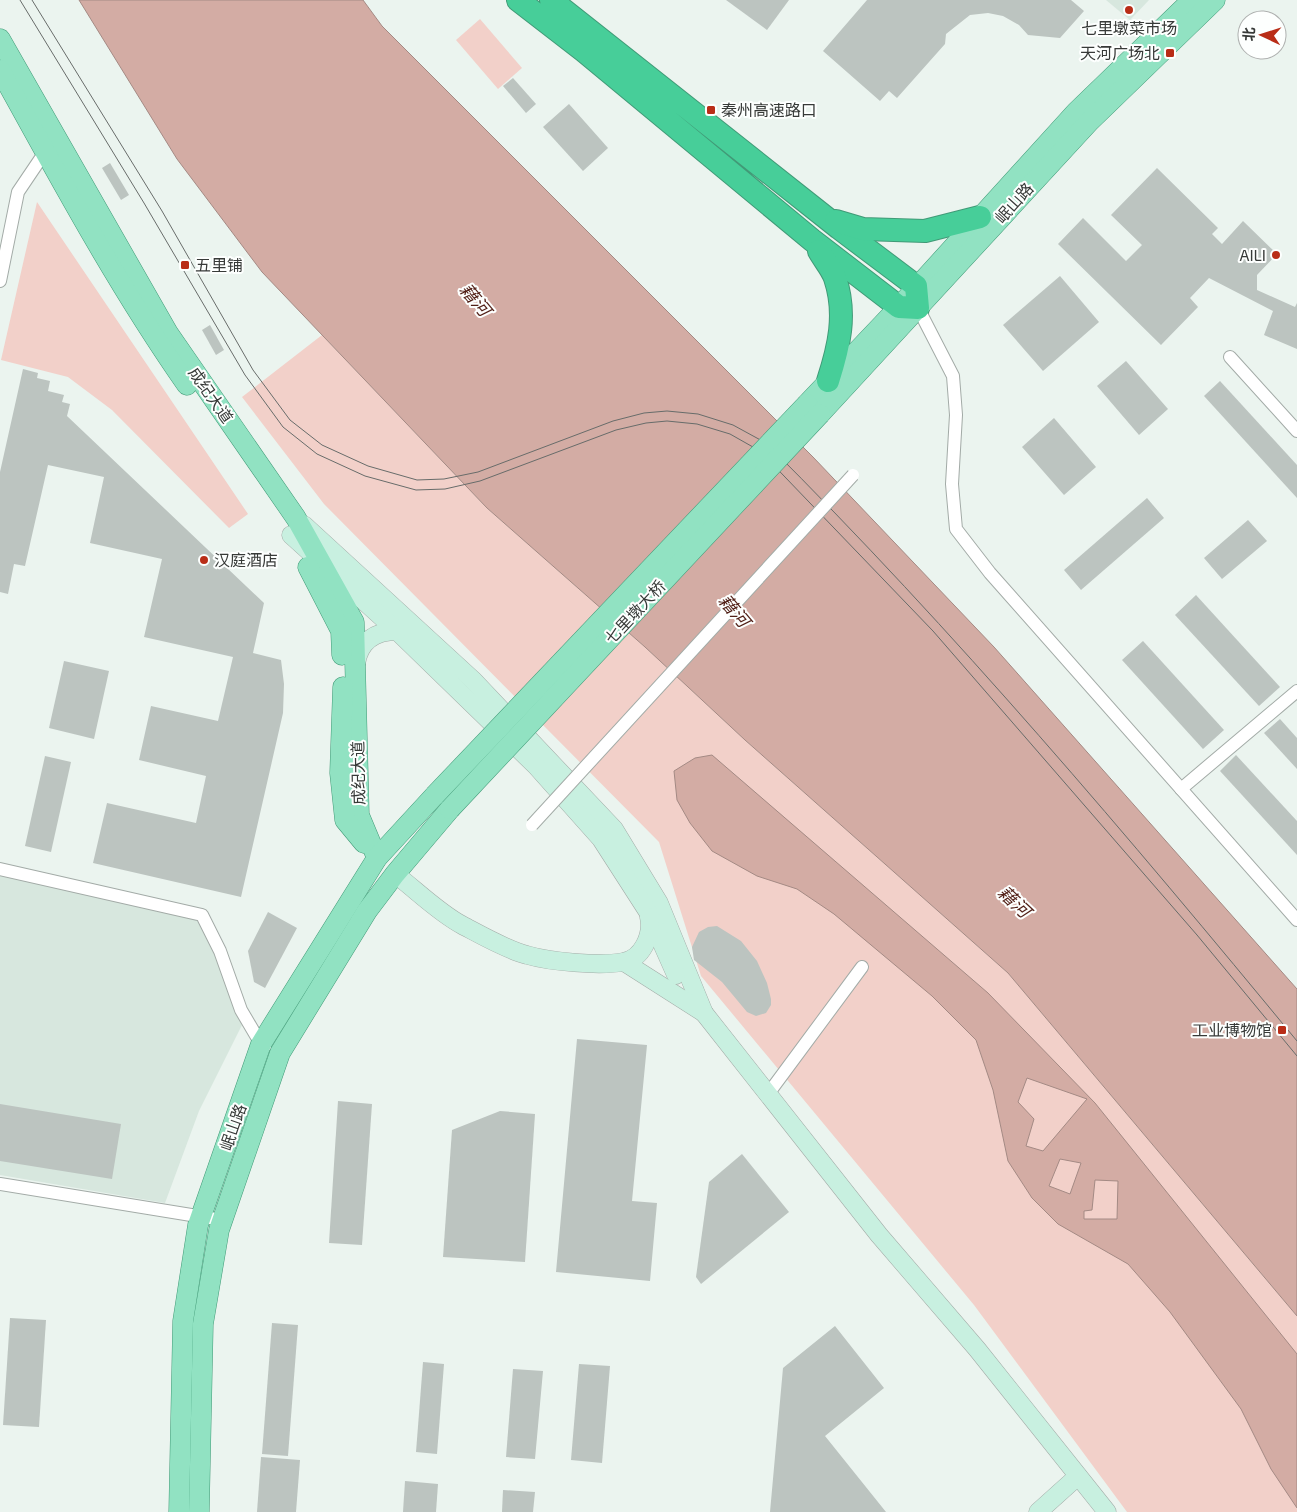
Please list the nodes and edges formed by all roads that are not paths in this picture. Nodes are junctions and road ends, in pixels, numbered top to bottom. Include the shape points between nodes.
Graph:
1 (518, 0) edge
2 (551, 0) edge
3 (1215, 0) edge
4 (1188, 1) edge
5 (0, 39) edge
6 (0, 70) edge
7 (45, 152) junction
8 (980, 217) junction
9 (828, 219) junction
10 (812, 240) junction
11 (0, 280) edge
12 (911, 301) junction
13 (1230, 357) dead end
14 (828, 381) junction
15 (814, 409) junction
16 (1297, 431) edge
17 (853, 475) dead end
18 (293, 527) junction
19 (320, 561) junction
20 (397, 631) junction
21 (355, 667) junction
22 (1297, 690) edge
23 (1181, 789) junction
24 (435, 795) joint
25 (450, 809) joint
26 (532, 825) dead end
27 (377, 858) junction
28 (0, 869) edge
29 (394, 874) junction
30 (648, 912) junction
31 (1297, 920) edge
32 (624, 962) junction
33 (862, 967) dead end
34 (688, 1003) junction
35 (704, 1013) junction
36 (261, 1044) junction
37 (280, 1053) junction
38 (768, 1094) junction
39 (0, 1184) edge
40 (201, 1216) junction
41 (222, 1220) junction
42 (1078, 1476) junction
43 (179, 1512) edge
44 (199, 1512) edge
45 (1038, 1512) edge
46 (1107, 1512) edge

1 - 10 highway
2 - 9 highway
3 - 12 main road, 岷山路
4 - 8 main road, 岷山路 via 1076,112
5 - 18 main road, 成纪大道 via 168,333
6 - 7 main road, 成纪大道
7 - 11 street via 18,192
7 - 18 main road, 成纪大道 via 156,340
8 - 9 highway via 926,231 863,229
8 - 12 main road, 岷山路
9 - 12 highway
10 - 12 highway
10 - 14 highway via 835,277 842,308 840,344
12 - 14 main road, 岷山路
12 - 15 main road, 岷山路
12 - 23 street via 954,376 956,415 952,484 956,529 990,573
13 - 16 street
14 - 15 main road, 岷山路
15 - 24 main road, 七里墩大桥, bridge
15 - 25 main road, 七里墩大桥, bridge
17 - 26 street, bridge
18 - 19 main road, 成纪大道
18 - 27 main road, 成纪大道 via 341,631 344,704 340,773 345,820
18 - 35 main road via 474,681 614,829 659,903
19 - 20 main road
19 - 21 main road, 成纪大道 via 354,622
20 - 21 main road via 377,634 368,640 359,652
20 - 30 main road via 549,781 601,839
21 - 27 main road, 成纪大道 via 359,815
22 - 23 street
23 - 31 street
24 - 27 main road, 岷山路
25 - 29 main road, 岷山路
27 - 36 main road, 岷山路
28 - 36 street via 202,915 220,950 241,1010
29 - 32 main road via 459,924 526,955 567,962
29 - 37 main road, 岷山路 via 367,910
30 - 32 main road via 651,924 646,942 635,956
30 - 34 main road
32 - 34 main road
33 - 38 street
34 - 35 main road
35 - 38 main road
36 - 37 street
36 - 40 main road, 岷山路
37 - 41 main road, 岷山路
38 - 42 main road via 879,1235 977,1349
39 - 40 street
40 - 41 street
40 - 43 main road, 岷山路 via 182,1321
41 - 44 main road, 岷山路 via 203,1324
42 - 45 main road
42 - 46 main road

